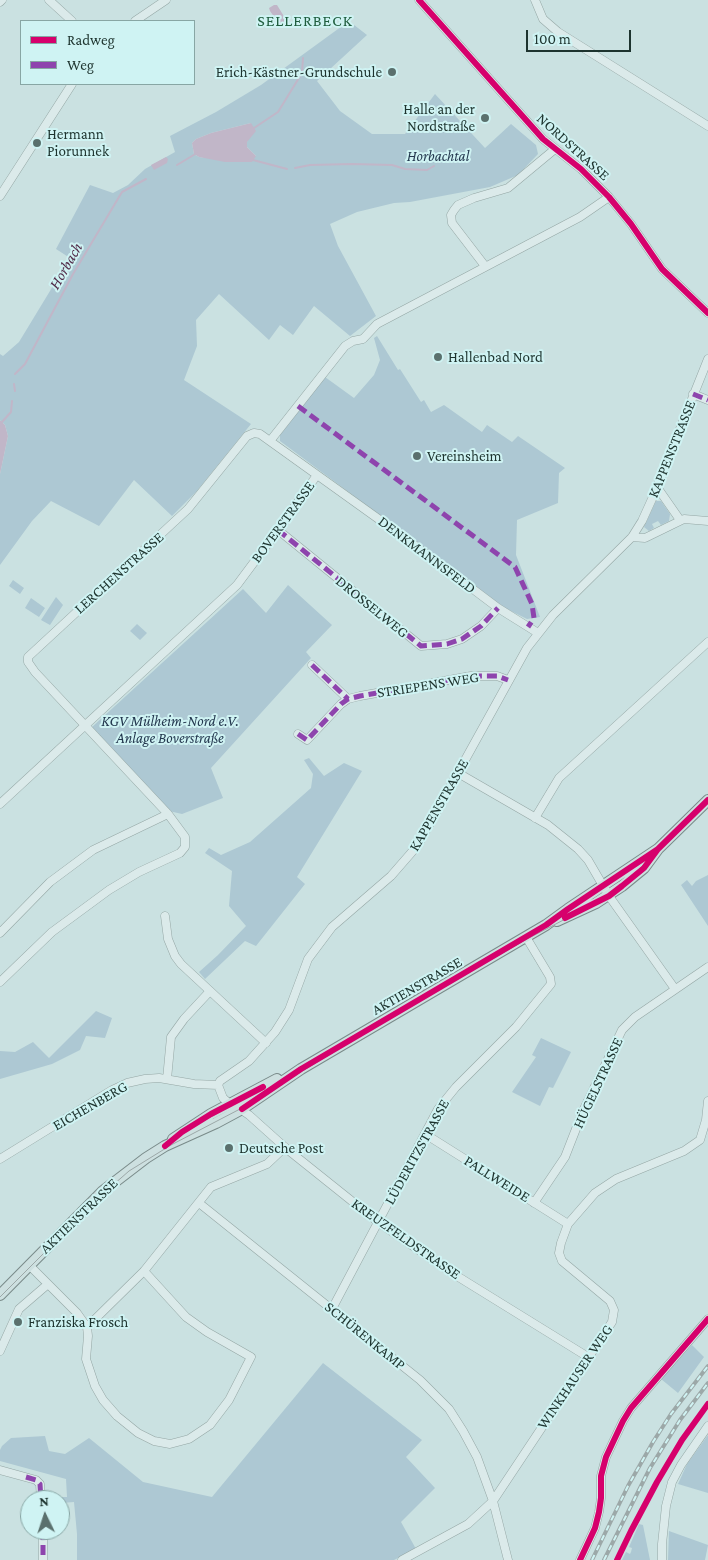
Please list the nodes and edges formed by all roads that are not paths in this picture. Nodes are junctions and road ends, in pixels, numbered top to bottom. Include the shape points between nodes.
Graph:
1 (49, 0) edge
2 (166, 0) edge
3 (419, 0) edge
4 (535, 0) edge
5 (71, 20) edge
6 (136, 20) edge
7 (71, 85) edge
8 (708, 126) edge
9 (555, 149) junction
10 (0, 196) edge
11 (609, 197) junction
12 (485, 266) junction
13 (708, 313) edge
14 (708, 359) edge
15 (693, 394) junction
16 (708, 400) edge
17 (270, 441) junction
18 (317, 475) junction
19 (657, 487) junction
20 (680, 520) junction
21 (708, 521) edge
22 (278, 530) junction
23 (632, 537) junction
24 (498, 608) junction
25 (538, 633) junction
26 (708, 642) edge
27 (312, 665) dead end
28 (508, 680) junction
29 (348, 699) junction
30 (85, 726) junction
31 (298, 734) dead end
32 (458, 773) junction
33 (708, 800) edge
34 (0, 804) edge
35 (168, 814) junction
36 (535, 818) junction
37 (658, 849) junction
38 (602, 886) junction
39 (609, 896) junction
40 (165, 916) dead end
41 (546, 926) junction
42 (0, 934) edge
43 (526, 937) junction
44 (708, 967) edge
45 (0, 982) edge
46 (674, 990) junction
47 (210, 991) junction
48 (266, 1044) junction
49 (167, 1079) junction
50 (218, 1085) junction
51 (708, 1101) edge
52 (236, 1107) junction
53 (425, 1134) junction
54 (285, 1147) junction
55 (0, 1159) edge
56 (199, 1202) junction
57 (534, 1203) junction
58 (378, 1222) junction
59 (568, 1224) junction
60 (29, 1265) junction
61 (144, 1271) junction
62 (48, 1284) junction
63 (0, 1295) edge
64 (332, 1309) junction
65 (708, 1319) edge
66 (87, 1327) junction
67 (0, 1351) edge
68 (588, 1357) junction
69 (708, 1426) edge
70 (0, 1470) edge
71 (40, 1490) edge
72 (493, 1501) junction
73 (43, 1540) edge
74 (43, 1560) edge
75 (402, 1560) edge
76 (508, 1560) edge
77 (580, 1560) edge
78 (662, 1560) edge

1 - 5 street
2 - 6 street
3 - 9 street, NORDSTRASSE
4 - 8 street via 543,19 558,32
7 - 10 street
9 - 11 street, NORDSTRASSE
9 - 12 street via 508,188 458,205 451,215 452,223
11 - 12 street via 580,218
11 - 13 street, NORDSTRASSE via 662,269
12 - 17 street via 377,324 363,339 345,346
14 - 15 street, KAPPENSTRASSE
15 - 16 street
15 - 19 street, KAPPENSTRASSE
17 - 18 street, BOVERSTRASSE
17 - 30 street, LERCHENSTRASSE via 254,432 247,436 188,509 28,657 29,665
18 - 22 street, BOVERSTRASSE
18 - 24 street, DENKMANNSFELD
19 - 20 street
19 - 23 street, KAPPENSTRASSE
20 - 21 street
20 - 23 street via 645,538
22 - 24 street, DROSSELWEG via 421,646 462,639 482,626
22 - 30 street, BOVERSTRASSE via 237,585
23 - 25 street, KAPPENSTRASSE
24 - 25 street, DENKMANNSFELD
25 - 28 street, KAPPENSTRASSE
26 - 36 street via 559,778
27 - 29 street
28 - 29 street, STRIEPENS WEG via 498,676 471,676
28 - 32 street, KAPPENSTRASSE
29 - 31 street, STRIEPENS WEG via 307,740
30 - 34 street, BOVERSTRASSE
30 - 35 street
32 - 36 street
32 - 48 street, KAPPENSTRASSE via 423,838 408,858 336,923 308,959 287,1014
33 - 37 main road, AKTIENSTRASSE
35 - 42 street via 93,850 50,882
35 - 45 street via 185,837 182,851 109,890 59,926
36 - 38 street via 558,831 578,849
37 - 38 main road, AKTIENSTRASSE
37 - 39 main road, AKTIENSTRASSE via 644,868
38 - 39 street
38 - 41 main road, AKTIENSTRASSE
39 - 41 main road, AKTIENSTRASSE
39 - 46 street
40 - 47 street via 166,931 175,956
41 - 43 main road, AKTIENSTRASSE
43 - 52 main road, AKTIENSTRASSE
43 - 53 street, LÜDERITZSTRASSE via 551,982 516,1027 447,1097
44 - 46 street, HÜGELSTRASSE
46 - 57 street, HÜGELSTRASSE via 622,1030 565,1157
47 - 48 street
47 - 49 street via 172,1037
48 - 50 street, KAPPENSTRASSE
49 - 50 street, EICHENBERG
49 - 55 street, EICHENBERG via 145,1079 119,1086
50 - 52 street via 223,1098
51 - 59 street, WINKHAUSER WEG via 700,1140 684,1151 616,1179 595,1193
52 - 54 street, KREUZFELDSTRASSE
52 - 60 main road, AKTIENSTRASSE via 182,1132 114,1181
53 - 57 street, PALLWEIDE
53 - 58 street, LÜDERITZSTRASSE
54 - 56 street via 268,1164 214,1185
54 - 58 street, KREUZFELDSTRASSE
56 - 61 street
56 - 64 street, SCHÜRENKAMP
57 - 59 street, PALLWEIDE
58 - 64 street, LÜDERITZSTRASSE
58 - 68 street, KREUZFELDSTRASSE via 452,1273
59 - 68 street, WINKHAUSER WEG via 560,1243 562,1262 610,1301 614,1310 612,1322
60 - 62 street
60 - 63 main road, AKTIENSTRASSE
61 - 66 street
61 - 66 street via 186,1317 251,1357 229,1400 210,1425 189,1439 168,1444 138,1433 103,1400 90,1374 86,1359
62 - 66 street
62 - 67 street via 19,1309
64 - 72 street, SCHÜRENKAMP via 420,1380 448,1409 477,1457
65 - 77 street via 623,1421 606,1457 595,1528
68 - 72 street, WINKHAUSER WEG
69 - 78 street via 672,1482 666,1506
70 - 71 street via 36,1480
72 - 75 street, WINKHAUSER WEG via 468,1524
72 - 76 street
73 - 74 street

